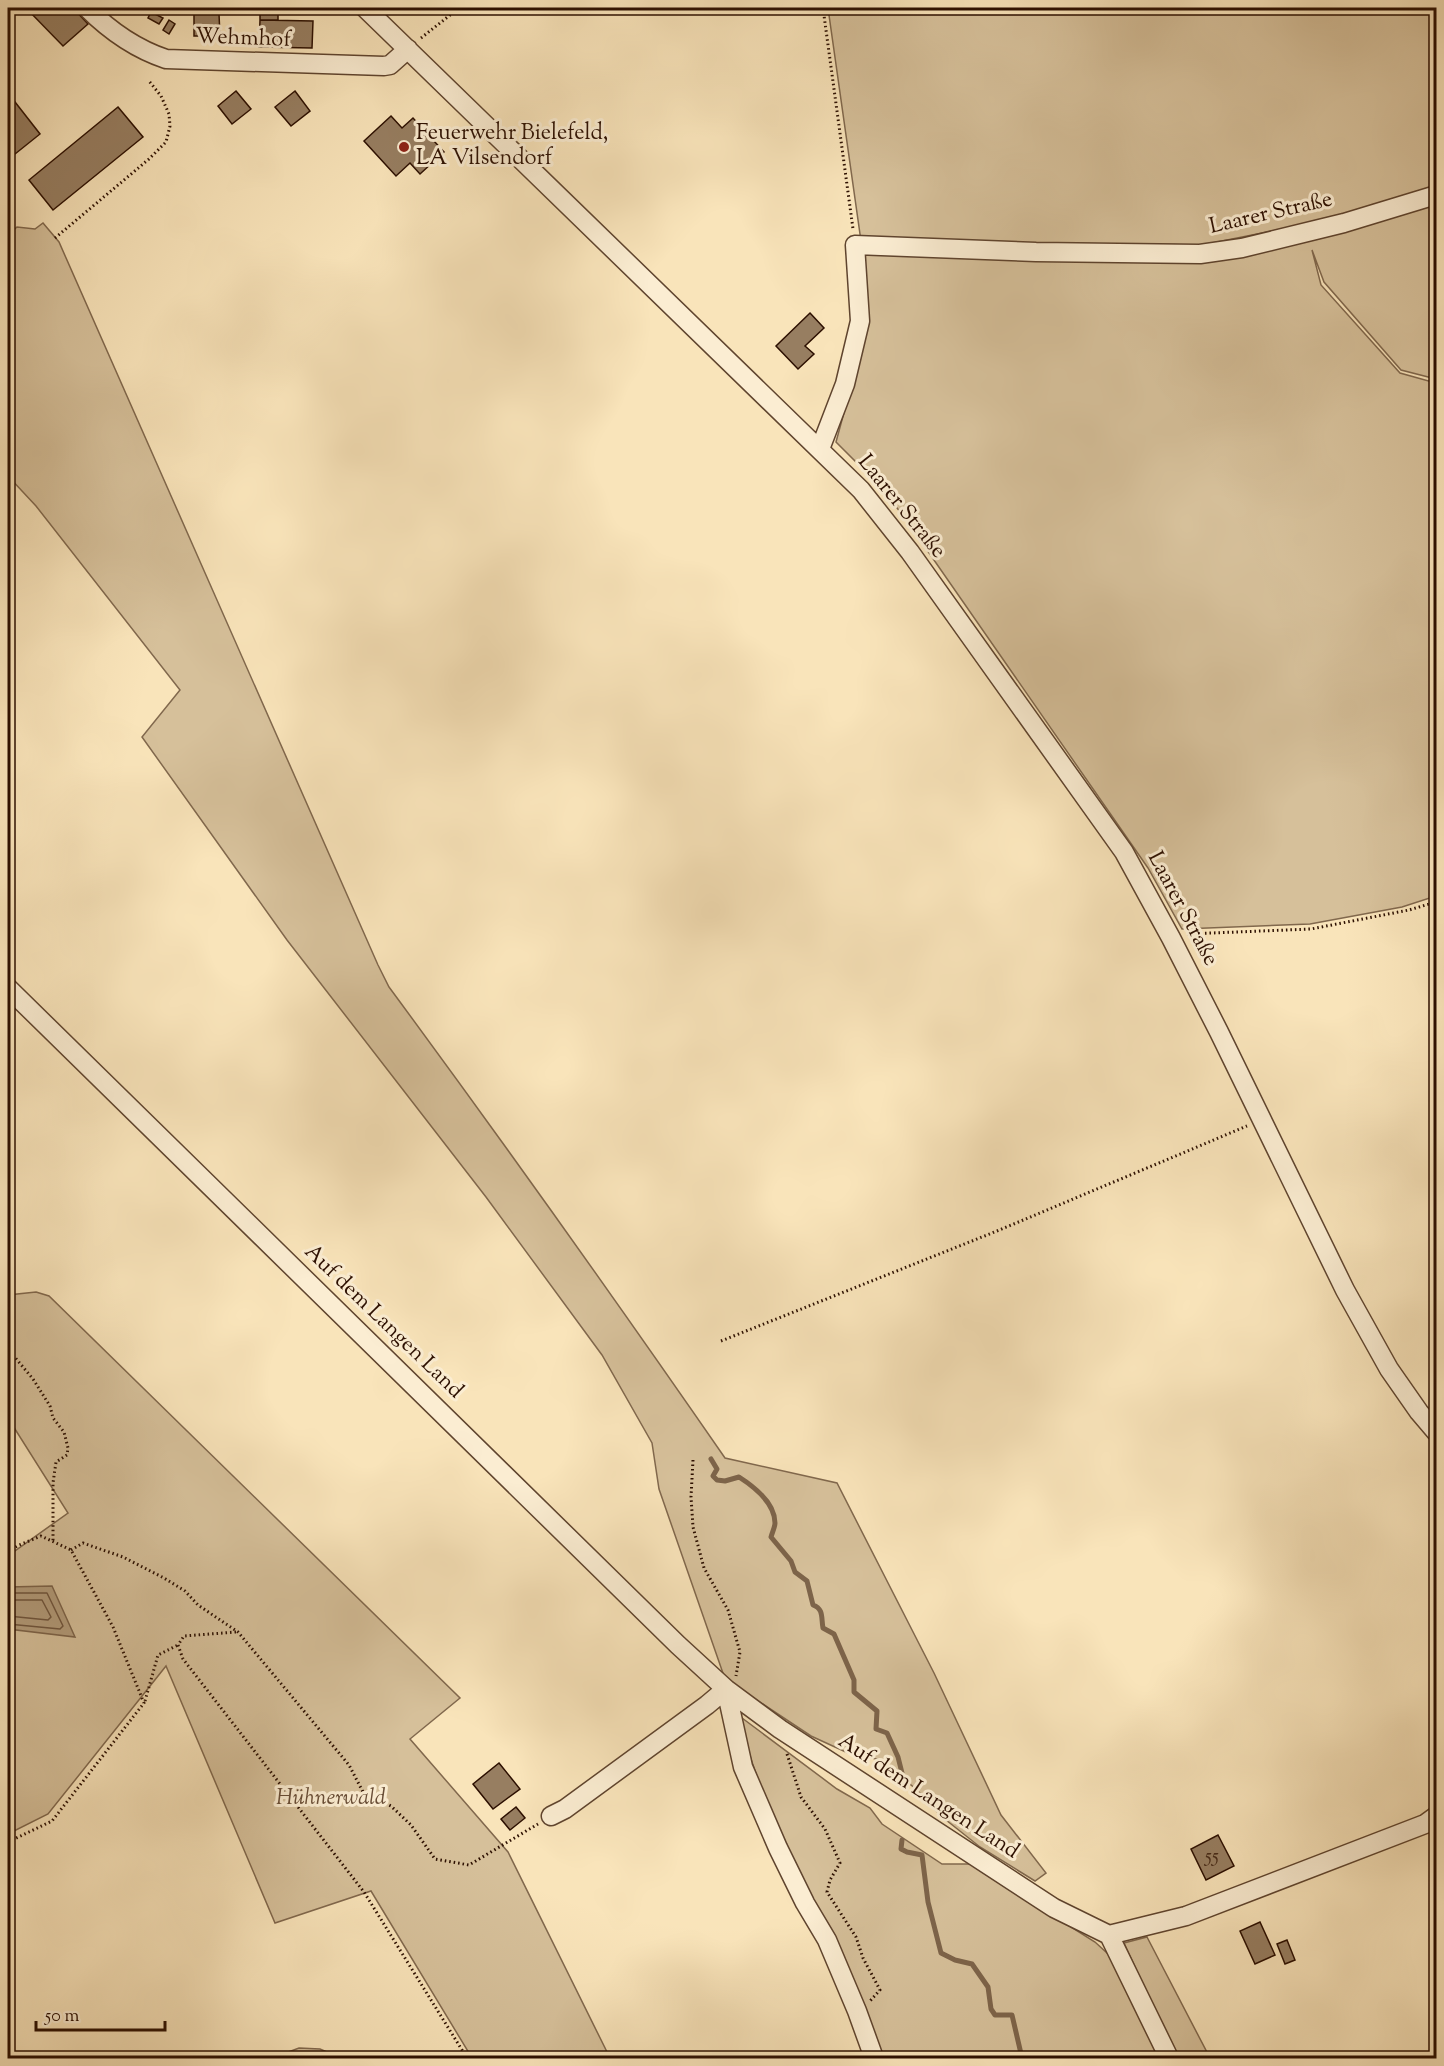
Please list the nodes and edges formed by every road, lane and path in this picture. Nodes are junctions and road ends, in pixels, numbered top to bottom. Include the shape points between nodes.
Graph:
1 (87, 8) edge
2 (365, 8) edge
3 (459, 8) edge
4 (823, 8) edge
5 (408, 49) junction
6 (150, 81) dead end
7 (1437, 195) edge
8 (55, 238) dead end
9 (855, 245) junction
10 (820, 450) junction
11 (1437, 902) edge
12 (1171, 938) junction
13 (8, 988) edge
14 (1262, 1119) junction
15 (8, 1333) edge
16 (722, 1341) dead end
17 (1437, 1432) edge
18 (693, 1460) dead end
19 (53, 1541) junction
20 (71, 1551) junction
21 (8, 1552) edge
22 (238, 1632) junction
23 (178, 1645) junction
24 (732, 1693) junction
25 (144, 1703) junction
26 (780, 1729) junction
27 (551, 1816) joint
28 (1437, 1816) edge
29 (8, 1842) edge
30 (1109, 1935) junction
31 (857, 2011) junction
32 (467, 2058) edge
33 (874, 2058) edge
34 (1169, 2058) edge

1 - 5 street, Wehmhof via 117,34 166,59 384,66
2 - 5 street, Laarer Straße
3 - 5 path
4 - 9 path
5 - 10 street, Laarer Straße
6 - 8 path via 169,114 166,142
7 - 9 street, Laarer Straße via 1242,248 1200,254
9 - 10 street via 860,321 845,384
10 - 12 street, Laarer Straße via 861,490 910,552 1124,852
11 - 12 path via 1311,929
12 - 14 street, Laarer Straße
13 - 24 street, Auf dem Langen Land via 678,1645
14 - 16 path
14 - 17 street, Laarer Straße via 1345,1290 1389,1369
15 - 19 path via 13,1355 50,1406 68,1448 67,1455 56,1462
18 - 24 path via 693,1527 705,1568 728,1610 740,1652
19 - 20 path
19 - 21 path via 41,1536
20 - 22 path via 83,1543 123,1557 185,1591 198,1605
20 - 25 path via 113,1627
22 - 23 path via 184,1636
22 - 27 path via 349,1765 363,1792 391,1806 411,1825 435,1859 469,1865
23 - 25 path via 158,1655
23 - 32 path via 183,1659 364,1892
24 - 26 street, Auf dem Langen Land
24 - 27 street via 707,1705
24 - 31 street via 743,1767
25 - 29 path via 52,1821
26 - 30 street, Auf dem Langen Land via 1054,1908
26 - 31 path via 801,1797 825,1829 840,1863 827,1892 856,1937 880,1990
28 - 30 street via 1185,1916
30 - 34 street
31 - 33 street

